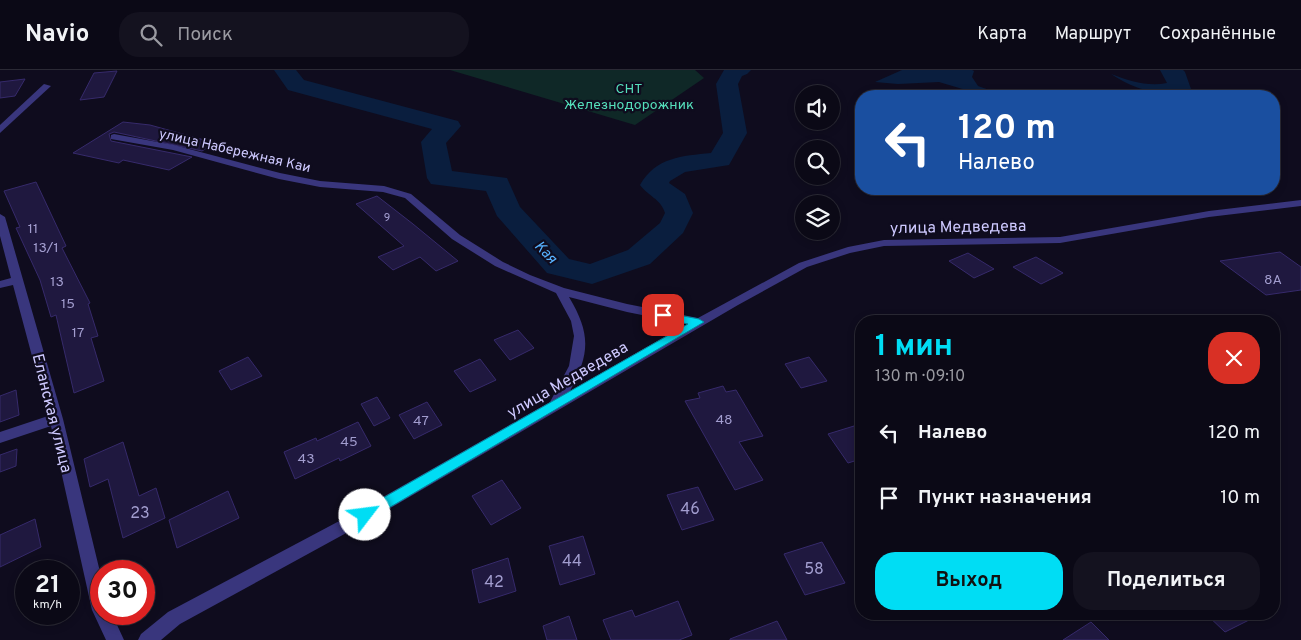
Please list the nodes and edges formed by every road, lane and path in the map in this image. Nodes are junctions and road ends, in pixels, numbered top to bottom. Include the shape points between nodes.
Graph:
1 (47, 86) dead end
2 (0, 130) edge
3 (114, 137) dead end
4 (1301, 203) edge
5 (0, 217) edge
6 (18, 280) junction
7 (0, 285) edge
8 (560, 290) junction
9 (699, 322) junction
10 (555, 405) junction
11 (56, 419) junction
12 (0, 438) edge
13 (90, 563) edge
14 (108, 625) edge
15 (115, 640) edge
16 (147, 640) edge

1 - 2 street
3 - 8 street, улица Набережная Каи via 174,148 279,176 320,184 384,189 408,196 456,237 499,264
4 - 9 street, улица Медведева via 1209,214 1060,240 884,243 848,250 803,265
5 - 6 street, Еланская улица
6 - 7 street
6 - 11 street, Еланская улица
8 - 9 street, улица Набережная Каи
8 - 10 street via 578,325 580,351 569,381
9 - 10 street, улица Медведева
10 - 16 street, улица Медведева via 365,515 174,618
11 - 12 street
11 - 13 street, Еланская улица
14 - 15 street

